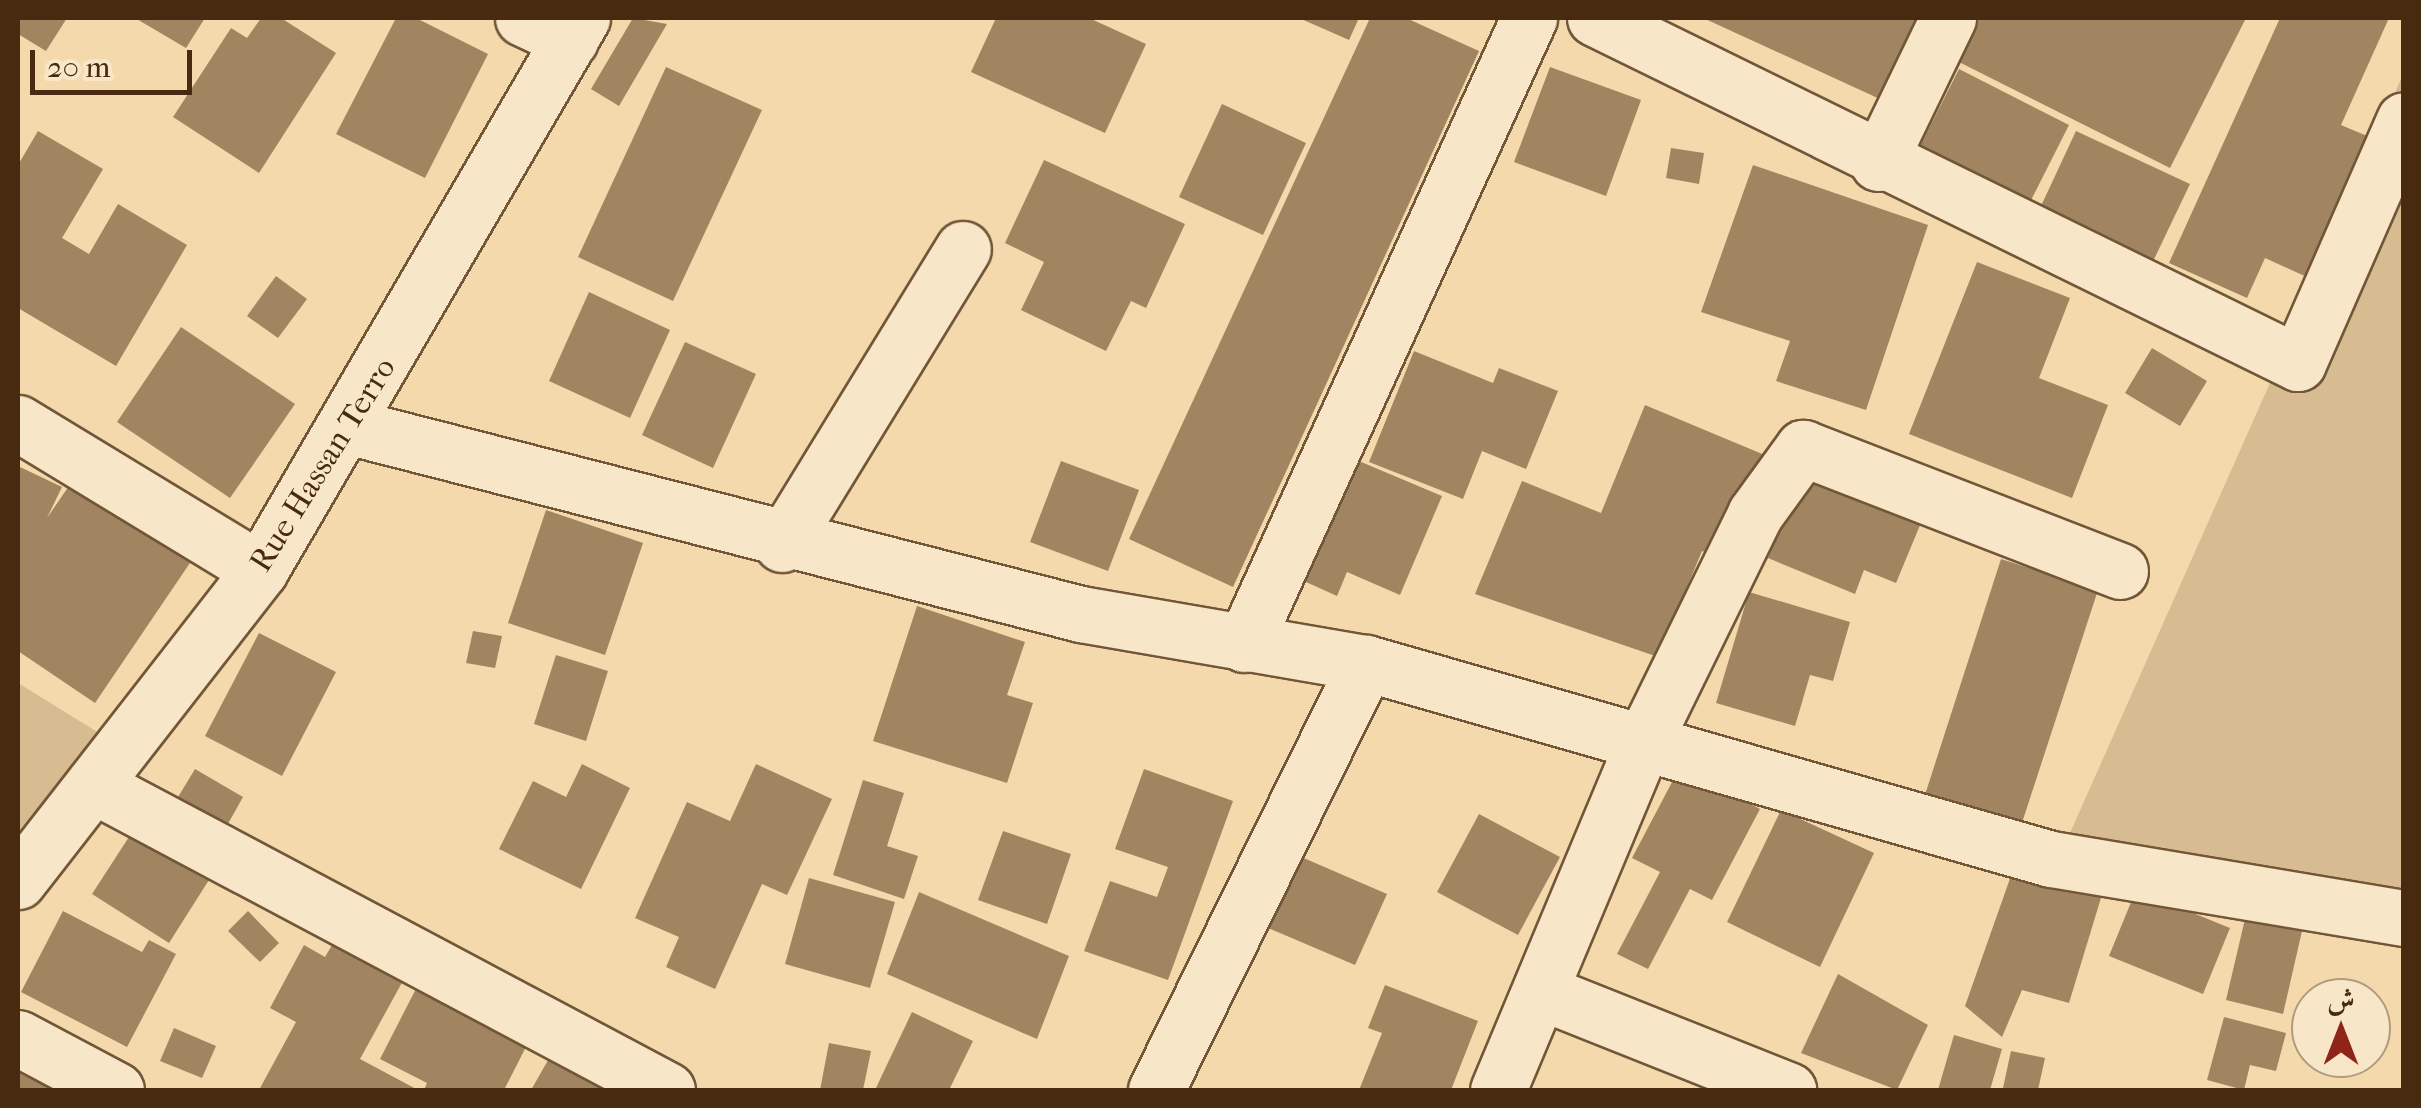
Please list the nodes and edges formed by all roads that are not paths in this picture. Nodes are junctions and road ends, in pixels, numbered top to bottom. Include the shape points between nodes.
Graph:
1 (1529, 18) edge
2 (1594, 18) edge
3 (1948, 18) edge
4 (558, 25) edge
5 (2404, 120) edge
6 (1878, 163) junction
7 (963, 249) dead end
8 (18, 423) edge
9 (351, 427) junction
10 (782, 544) junction
11 (260, 570) junction
12 (2120, 571) dead end
13 (1244, 644) junction
14 (1366, 663) junction
15 (1642, 745) junction
16 (93, 785) junction
17 (18, 881) edge
18 (2404, 918) edge
19 (1544, 993) junction
20 (18, 1038) edge
21 (116, 1090) edge
22 (667, 1090) edge
23 (1156, 1090) edge
24 (1498, 1090) edge
25 (1788, 1090) edge

1 - 13 street
2 - 6 street
3 - 6 street
4 - 9 street, Rue Hassan Terro
5 - 6 street via 2298,363
7 - 10 street
8 - 11 street
9 - 10 street
9 - 11 street, Rue Hassan Terro
10 - 13 street
11 - 16 street, Rue Hassan Terro
12 - 15 street via 1803,448 1756,514
13 - 14 street
14 - 15 street
14 - 23 street
15 - 18 street via 2051,859
15 - 19 street
16 - 17 street, Rue Hassan Terro
16 - 22 street
19 - 24 street
19 - 25 street
20 - 21 street

